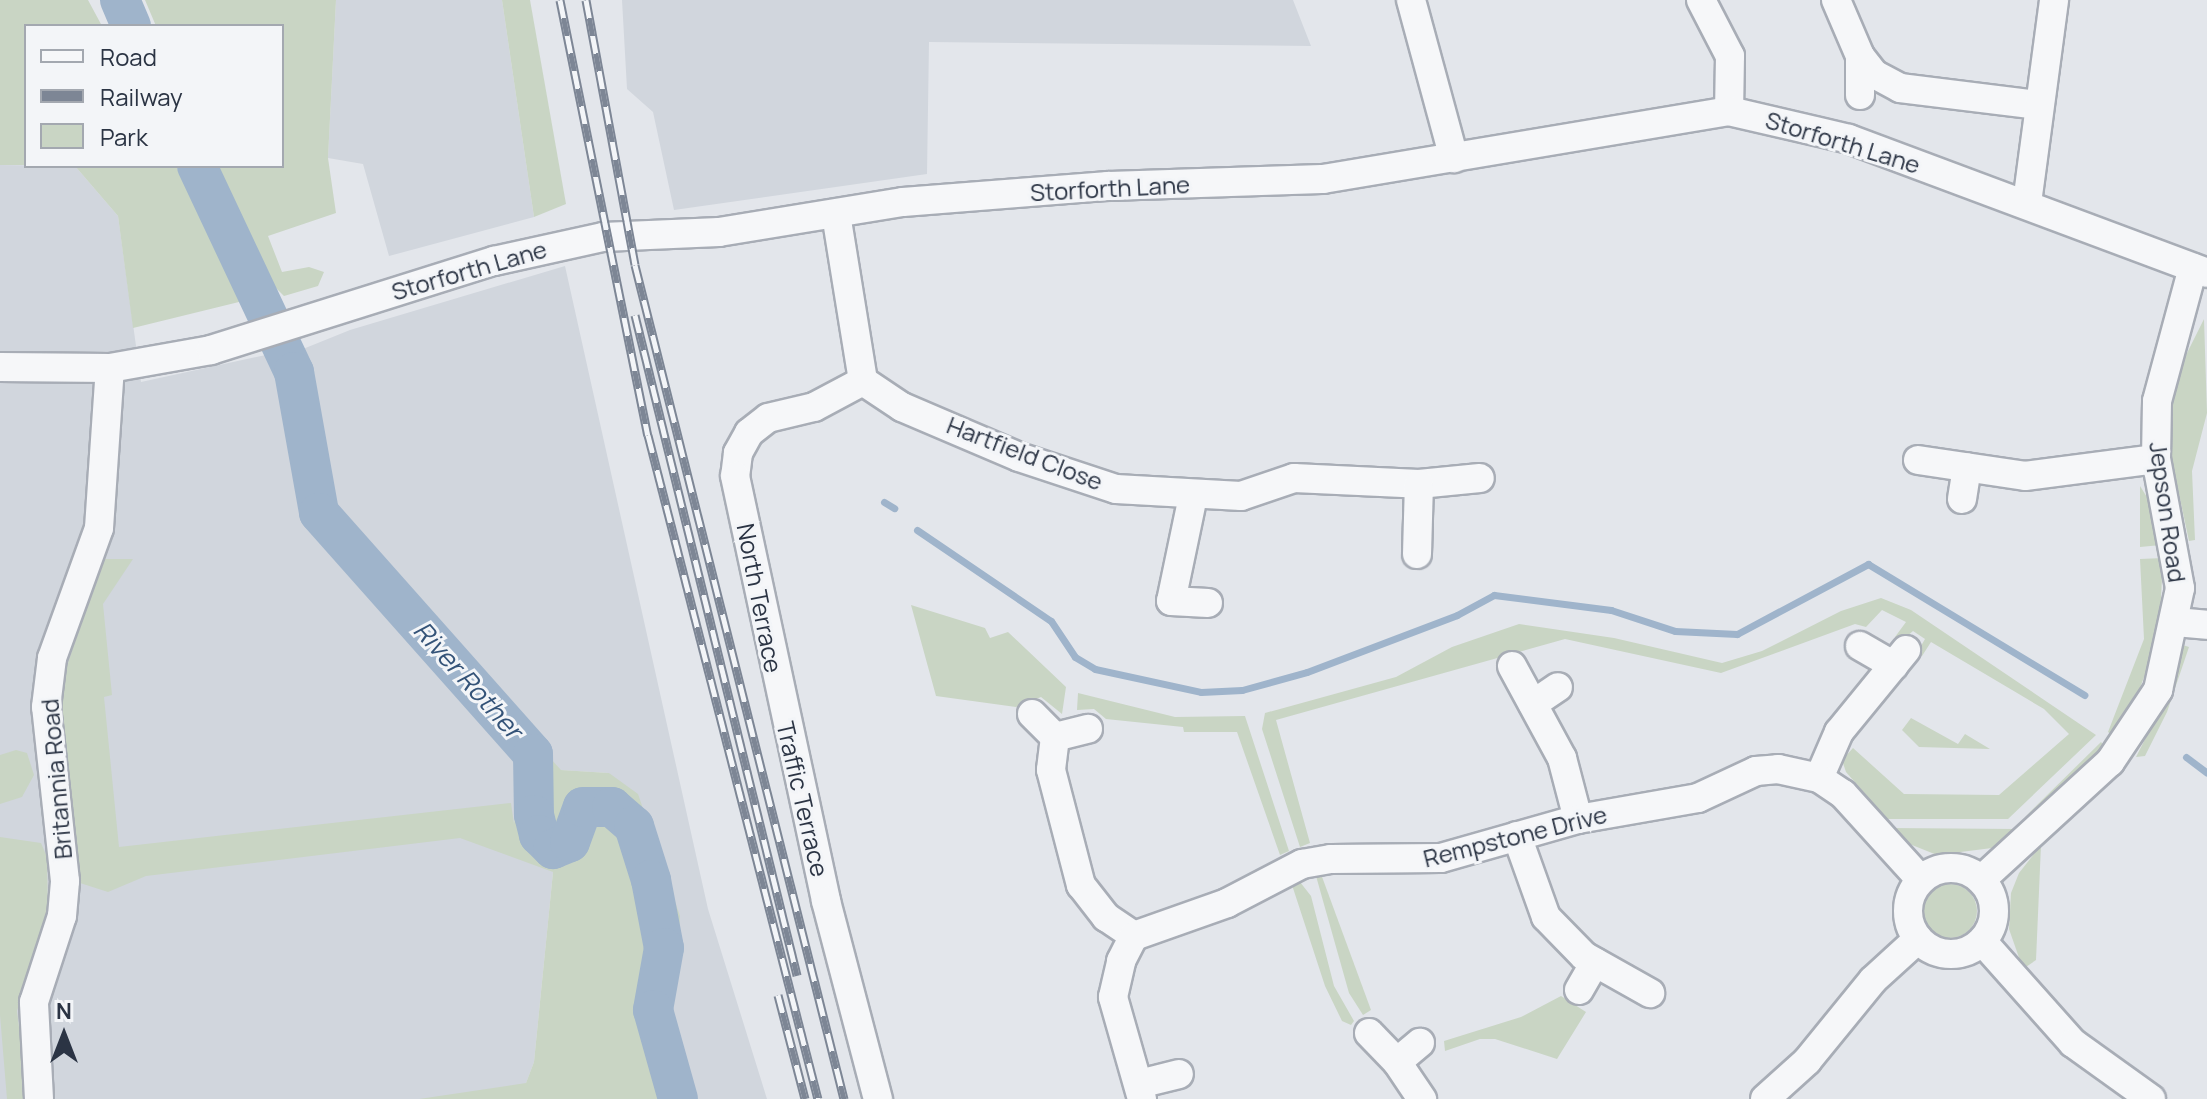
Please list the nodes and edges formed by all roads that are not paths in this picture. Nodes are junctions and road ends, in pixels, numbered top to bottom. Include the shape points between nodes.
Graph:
1 (1411, 0) edge
2 (1701, 0) edge
3 (1836, 0) edge
4 (2054, 0) edge
5 (1860, 56) junction
6 (1860, 95) dead end
7 (2039, 105) junction
8 (1729, 111) junction
9 (1454, 158) junction
10 (2027, 203) junction
11 (836, 214) junction
12 (2200, 270) edge
13 (0, 367) edge
14 (110, 368) junction
15 (863, 381) junction
16 (2156, 459) junction
17 (1918, 460) dead end
18 (1967, 467) junction
19 (1480, 478) dead end
20 (1419, 484) junction
21 (1193, 496) junction
22 (1962, 499) dead end
23 (1417, 554) dead end
24 (1208, 603) dead end
25 (2175, 622) junction
26 (2207, 625) edge
27 (1860, 646) dead end
28 (1512, 666) dead end
29 (1558, 687) dead end
30 (780, 696) joint
31 (1533, 704) junction
32 (1032, 714) dead end
33 (1088, 729) dead end
34 (1055, 737) junction
35 (1819, 778) junction
36 (1578, 819) junction
37 (1517, 836) junction
38 (1921, 880) junction
39 (1981, 880) junction
40 (1134, 936) junction
41 (1918, 939) junction
42 (1982, 941) junction
43 (1595, 962) junction
44 (1579, 990) dead end
45 (1650, 993) dead end
46 (1369, 1033) dead end
47 (1420, 1043) dead end
48 (1397, 1062) junction
49 (1179, 1074) dead end
50 (1140, 1092) edge
51 (2143, 1097) edge
52 (39, 1099) edge
53 (878, 1099) edge
54 (1422, 1099) edge
55 (1765, 1099) edge

1 - 9 street
2 - 8 street via 1730,56
3 - 5 street
4 - 7 street
5 - 6 street
5 - 7 street via 1874,74 1900,88
7 - 10 street
8 - 9 street, Storforth Lane
8 - 10 street, Storforth Lane via 1849,139
9 - 11 street, Storforth Lane via 1323,179 1108,186 903,202
10 - 12 street, Storforth Lane
11 - 14 street, Storforth Lane via 719,232 644,232 548,248 373,298 252,341
11 - 15 street
12 - 16 street, Jepson Road via 2157,401
13 - 14 street, Storforth Lane
14 - 52 street, Britannia Road via 99,528 52,658 46,707 65,881 62,916 34,1002
15 - 21 street, Hartfield Close via 891,401 1019,457 1116,489
15 - 30 street, North Terrace via 814,407 768,418 749,433 738,453 740,501
16 - 18 street via 2025,476
16 - 25 street, Jepson Road via 2180,588
17 - 18 street
18 - 22 street
19 - 20 street, Hartfield Close
20 - 21 street, Hartfield Close via 1304,478 1260,493
20 - 23 street
21 - 24 street via 1171,601
25 - 26 street
25 - 39 street, Jepson Road via 2158,690 2121,749
27 - 35 street via 1900,658 1839,732
28 - 31 street
29 - 31 street
30 - 53 street, Traffic Terrace
31 - 36 street via 1562,758
32 - 34 street
33 - 34 street
34 - 40 street via 1051,770 1081,885 1106,917
35 - 36 street, Rempstone Drive via 1778,769 1756,771 1698,798
35 - 38 street, Rempstone Drive via 1843,794
36 - 37 street, Rempstone Drive
37 - 40 street, Rempstone Drive via 1422,861 1331,859 1302,864 1227,903
37 - 43 street via 1546,917
38 - 39 street via 1951,867
38 - 41 street via 1907,909
39 - 42 street via 1994,904 1990,930
40 - 50 street via 1121,961 1113,997
41 - 42 street via 1942,954 1971,950
41 - 55 street
42 - 51 street via 2073,1043
43 - 44 street
43 - 45 street
46 - 48 street
47 - 48 street
48 - 54 street
49 - 50 street

